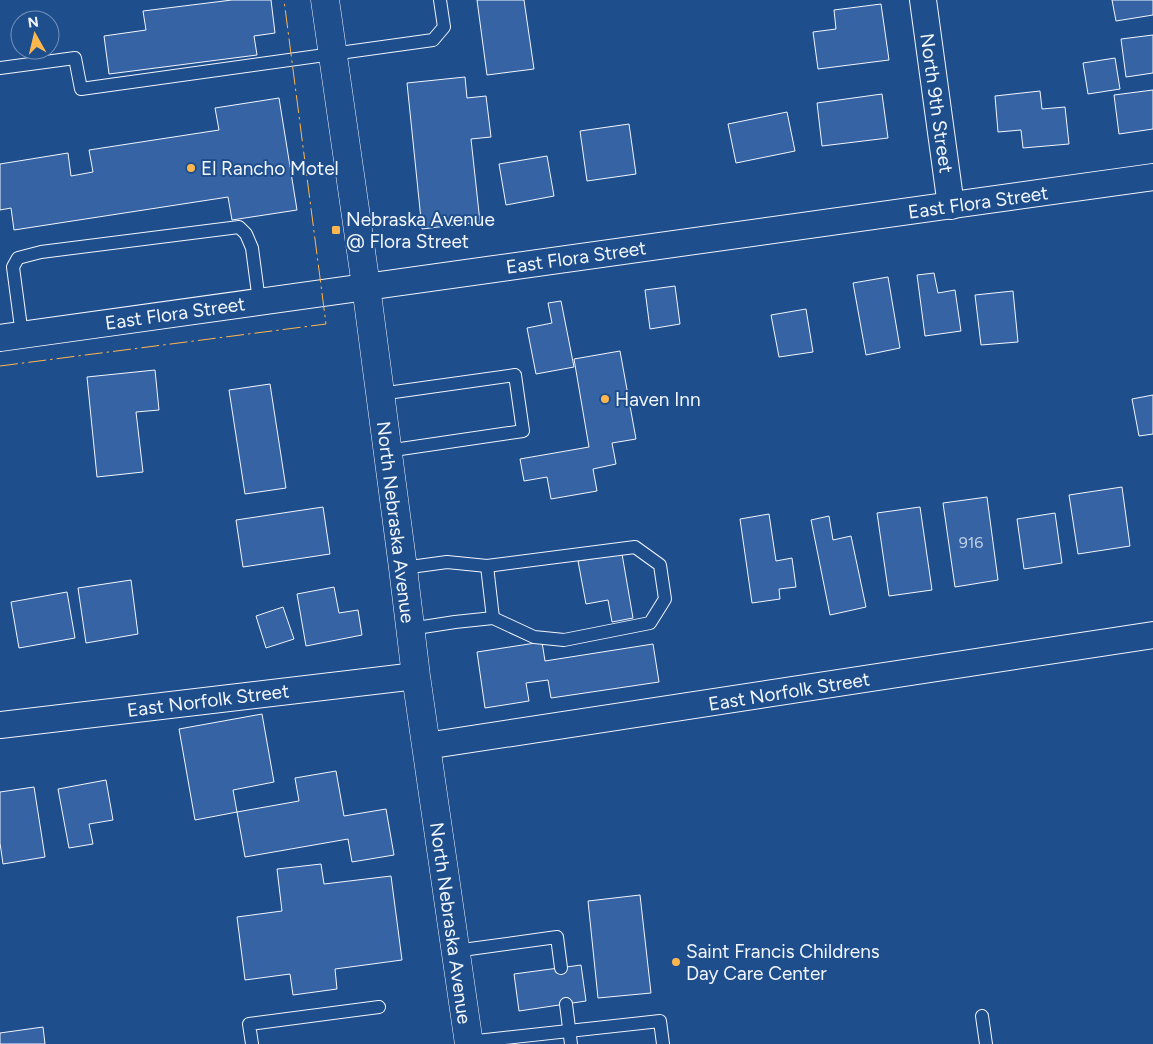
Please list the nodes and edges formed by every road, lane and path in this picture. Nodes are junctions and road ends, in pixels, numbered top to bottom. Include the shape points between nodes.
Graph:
1 (325, 0) edge
2 (440, 0) edge
3 (923, 0) edge
4 (333, 53) junction
5 (0, 68) edge
6 (1153, 177) edge
7 (951, 206) junction
8 (366, 286) junction
9 (259, 301) junction
10 (11, 337) edge
11 (380, 394) junction
12 (387, 451) junction
13 (487, 566) junction
14 (403, 568) junction
15 (493, 618) junction
16 (410, 629) junction
17 (1153, 635) edge
18 (416, 676) junction
19 (0, 725) edge
20 (426, 746) junction
21 (455, 951) junction
22 (561, 968) dead end
23 (566, 1004) dead end
24 (380, 1007) dead end
25 (982, 1016) dead end
26 (571, 1038) edge
27 (468, 1043) edge
28 (252, 1044) edge
29 (663, 1044) edge
30 (986, 1044) edge

1 - 4 main road, North Nebraska Avenue
2 - 4 lane via 444,27 433,40
3 - 7 street, North 9th Street
4 - 5 lane via 81,89 75,58
4 - 8 main road, North Nebraska Avenue
6 - 7 street, East Flora Street
7 - 8 street, East Flora Street
8 - 9 street, East Flora Street
8 - 11 main road, North Nebraska Avenue
9 - 10 street, East Flora Street
9 - 10 lane via 252,248 239,227 41,252 18,258 13,267
11 - 12 main road, North Nebraska Avenue
11 - 12 lane via 515,375 523,431
12 - 14 main road, North Nebraska Avenue
13 - 14 lane via 447,562
13 - 15 lane
13 - 15 lane via 635,547 660,564 665,599 650,623 564,640 534,637
14 - 16 main road, North Nebraska Avenue
15 - 16 lane
16 - 18 main road, North Nebraska Avenue
17 - 20 street, East Norfolk Street
18 - 19 street, East Norfolk Street
18 - 20 main road, North Nebraska Avenue
20 - 21 main road, North Nebraska Avenue
21 - 22 lane via 557,937
21 - 27 main road, North Nebraska Avenue
23 - 26 lane
24 - 28 lane via 249,1024
25 - 30 lane
26 - 27 lane
26 - 29 lane via 660,1021

